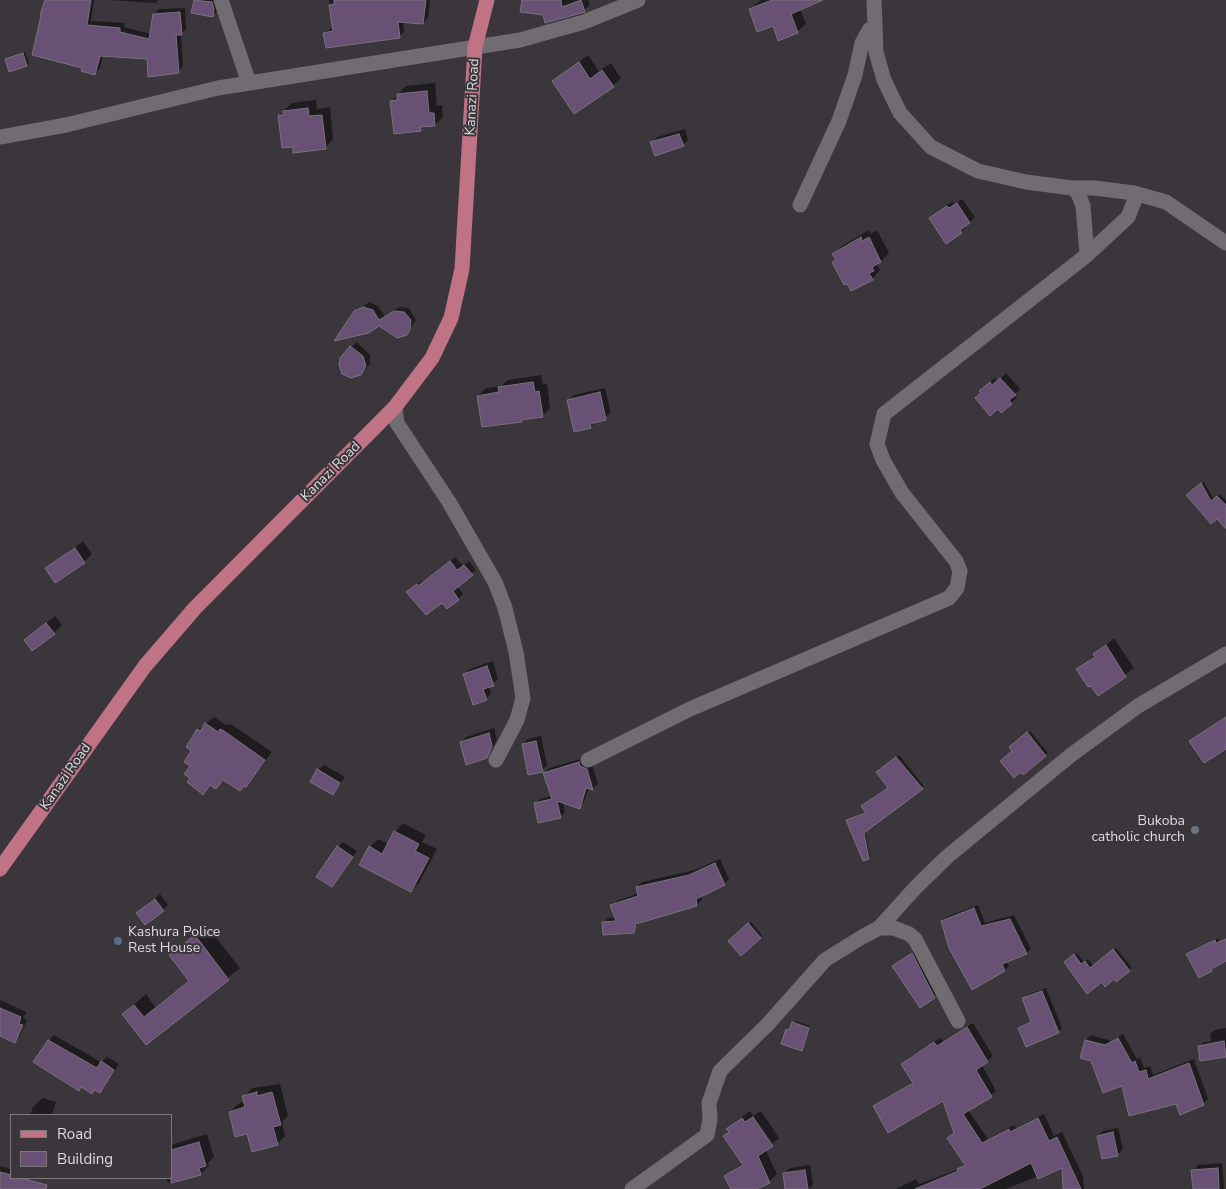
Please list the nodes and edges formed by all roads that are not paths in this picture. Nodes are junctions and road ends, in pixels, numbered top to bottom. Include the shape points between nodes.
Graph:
1 (221, 0) edge
2 (486, 0) edge
3 (638, 0) edge
4 (874, 0) edge
5 (874, 28) junction
6 (475, 47) junction
7 (249, 84) junction
8 (0, 137) edge
9 (1072, 188) junction
10 (1134, 193) junction
11 (800, 205) dead end
12 (1226, 243) edge
13 (1087, 255) junction
14 (395, 407) junction
15 (1226, 654) edge
16 (496, 760) dead end
17 (588, 760) dead end
18 (0, 870) edge
19 (879, 928) junction
20 (958, 1021) dead end
21 (632, 1189) edge

1 - 7 street
2 - 6 main road, Kanazi Road
3 - 6 street via 584,22 520,40
4 - 5 street
5 - 9 street via 876,52 884,80 900,113 931,147 978,171
5 - 11 street via 862,42 855,75 839,121
6 - 7 street
6 - 14 main road, Kanazi Road via 462,269 451,318 432,358
7 - 8 street via 199,92 66,125
9 - 10 street
9 - 13 street via 1084,206
10 - 12 street via 1166,202
10 - 13 street via 1128,216
13 - 17 street via 884,414 877,444 882,460 902,493 956,561 960,571 958,588 949,598 690,709
14 - 16 street via 397,423 449,502 495,582 505,608 523,698 517,720
14 - 18 main road, Kanazi Road via 195,608 145,666
15 - 19 street via 1138,706 1071,755 948,856
19 - 20 street via 904,932 915,940
19 - 21 street via 825,960 768,1024 720,1071 709,1103 707,1135

